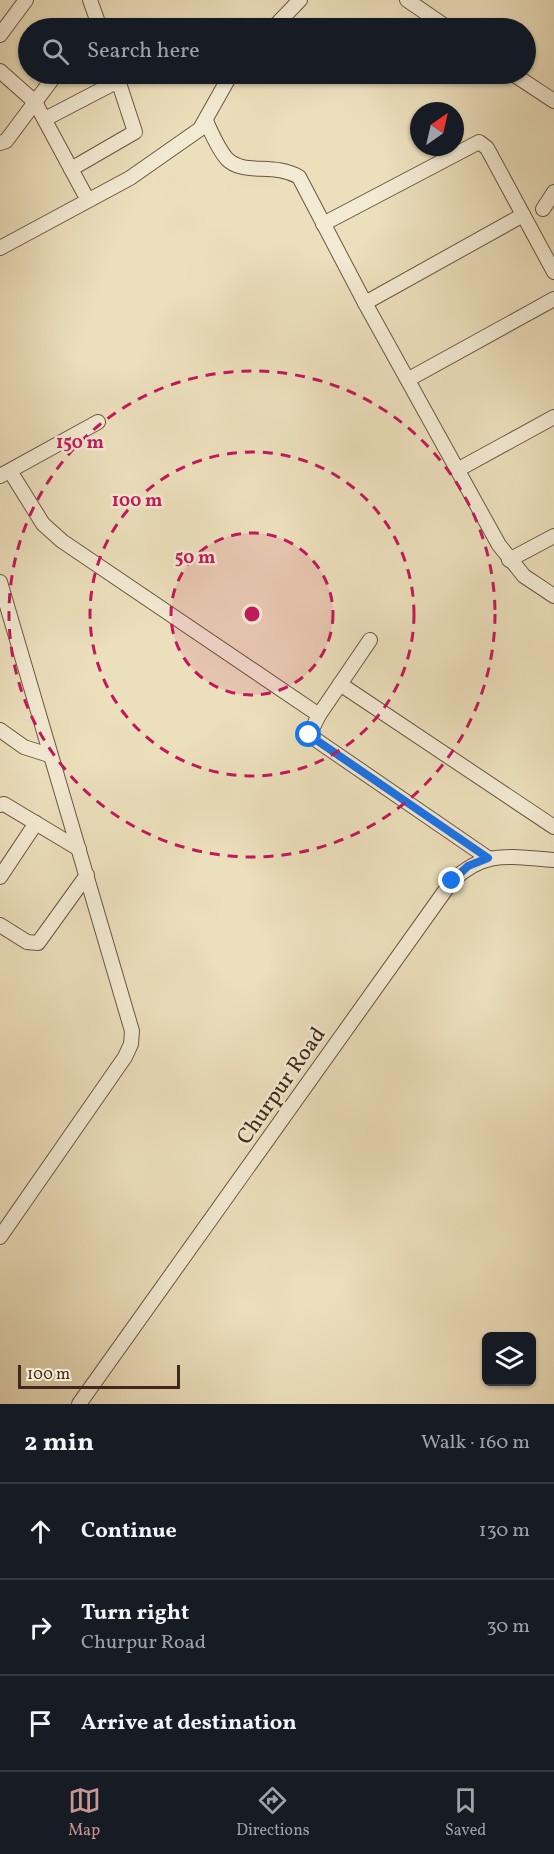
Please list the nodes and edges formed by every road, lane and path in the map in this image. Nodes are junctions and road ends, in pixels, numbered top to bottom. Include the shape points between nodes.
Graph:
1 (26, 0) edge
2 (90, 0) edge
3 (300, 0) edge
4 (406, 0) edge
5 (94, 18) edge
6 (283, 18) edge
7 (433, 18) edge
8 (0, 35) edge
9 (0, 71) edge
10 (48, 84) edge
11 (105, 84) edge
12 (119, 84) edge
13 (224, 84) edge
14 (528, 84) edge
15 (554, 101) edge
16 (35, 102) junction
17 (45, 119) junction
18 (203, 125) junction
19 (0, 143) edge
20 (71, 169) junction
21 (554, 192) edge
22 (84, 193) dead end
23 (543, 209) dead end
24 (523, 215) junction
25 (323, 224) junction
26 (0, 248) edge
27 (554, 272) edge
28 (554, 299) edge
29 (365, 303) junction
30 (409, 379) junction
31 (554, 417) edge
32 (98, 422) dead end
33 (459, 469) junction
34 (5, 474) edge
35 (554, 536) edge
36 (509, 560) junction
37 (0, 582) edge
38 (554, 596) edge
39 (370, 640) dead end
40 (340, 684) junction
41 (319, 715) junction
42 (0, 730) edge
43 (49, 755) junction
44 (0, 805) edge
45 (36, 823) junction
46 (554, 827) edge
47 (79, 849) junction
48 (488, 858) junction
49 (554, 860) edge
50 (87, 874) junction
51 (0, 877) edge
52 (0, 925) edge
53 (0, 1237) edge
54 (79, 1404) edge

1 - 8 street
2 - 5 street
3 - 6 street
4 - 7 street
9 - 16 street
10 - 16 street
11 - 17 street
12 - 20 street via 135,132
13 - 18 street
14 - 15 street
16 - 17 street
16 - 19 street via 6,141
17 - 20 street
18 - 25 street via 233,164 278,168 298,177
18 - 26 street via 161,158
20 - 22 street
21 - 23 street
24 - 25 street via 488,148 475,142
24 - 27 street
24 - 29 street
25 - 29 street
28 - 30 street
29 - 30 street
30 - 33 street
31 - 33 street
32 - 34 street
33 - 36 street
34 - 41 street via 43,524 62,541
35 - 36 street
36 - 38 street via 524,576
37 - 43 street
39 - 40 street
40 - 41 street
40 - 46 street
41 - 48 street via 309,732 313,740
42 - 43 street via 24,747
43 - 47 street
44 - 45 street
45 - 47 street
45 - 51 street
47 - 50 street
48 - 49 street
48 - 54 street, Churpur Road via 468,866 445,890
50 - 52 street via 38,943 27,942
50 - 53 street via 129,1016 131,1044

